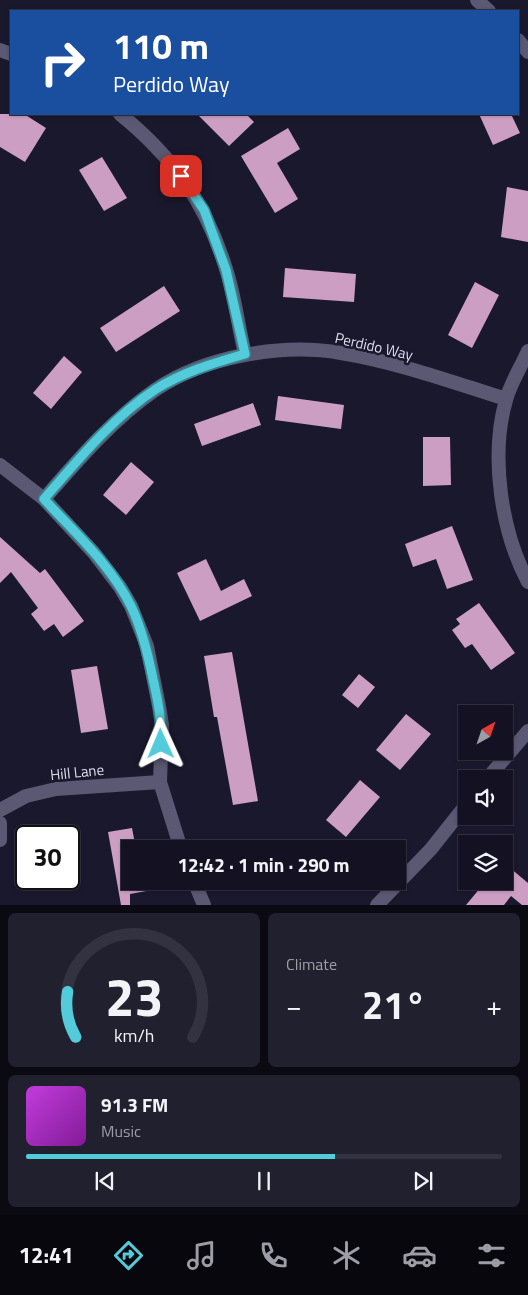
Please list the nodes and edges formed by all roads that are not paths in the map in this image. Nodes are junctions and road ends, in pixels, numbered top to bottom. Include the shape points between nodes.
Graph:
1 (477, 0) edge
2 (488, 10) edge
3 (519, 41) edge
4 (528, 52) edge
5 (121, 115) edge
6 (528, 352) edge
7 (245, 354) junction
8 (506, 399) junction
9 (0, 465) edge
10 (44, 499) junction
11 (528, 582) edge
12 (528, 730) edge
13 (495, 770) edge
14 (160, 782) junction
15 (0, 810) edge
16 (458, 815) edge
17 (0, 823) edge
18 (0, 840) edge
19 (178, 840) edge
20 (198, 890) edge
21 (204, 905) edge
22 (377, 905) edge

1 - 2 street
3 - 4 street
5 - 7 street via 154,144 204,210 226,270
6 - 8 street
7 - 8 street, Perdido Way via 302,350 340,352
7 - 10 street, Perdido Way via 204,366 156,389 96,440
8 - 11 street via 499,464 503,506 520,567
9 - 10 street
10 - 14 street via 94,553 131,606 147,646 159,706 162,725
12 - 13 street
14 - 15 street, Hill Lane via 56,789 26,796
14 - 19 street
16 - 22 street via 431,850
17 - 18 street
20 - 21 street

